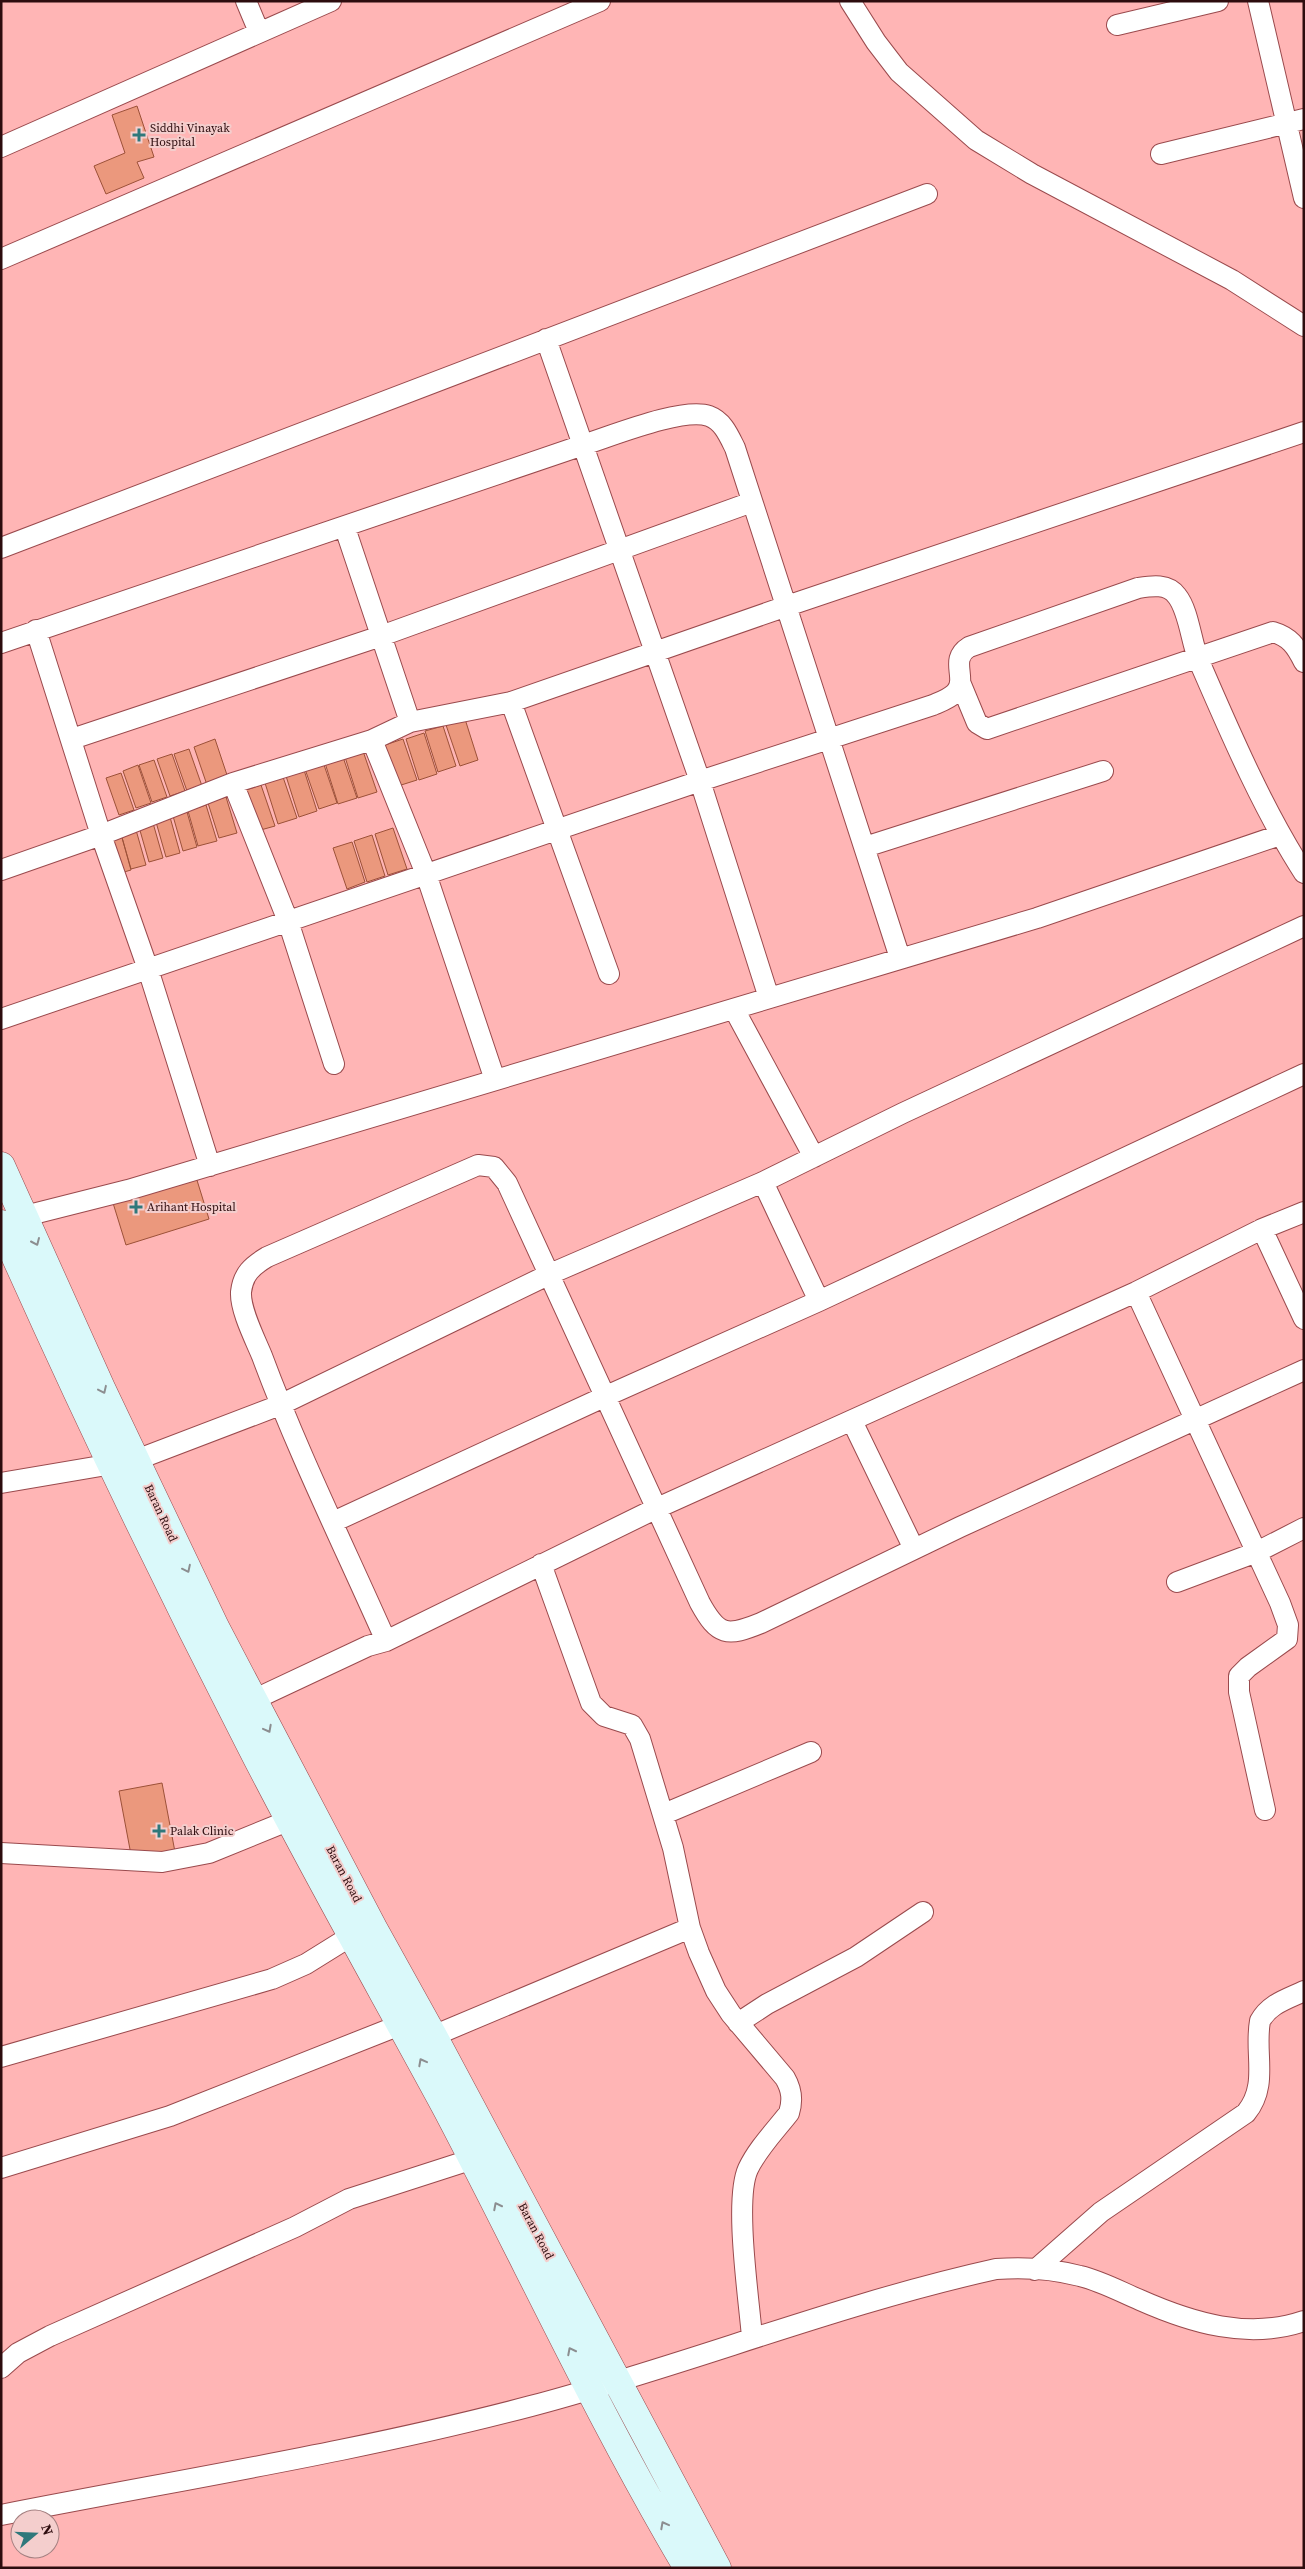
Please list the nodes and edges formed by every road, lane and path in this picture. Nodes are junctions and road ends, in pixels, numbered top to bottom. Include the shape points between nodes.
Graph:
1 (246, 1) edge
2 (331, 1) edge
3 (600, 1) edge
4 (850, 1) edge
5 (1218, 1) edge
6 (1258, 1) edge
7 (1117, 25) dead end
8 (259, 32) junction
9 (1295, 122) edge
10 (1, 147) edge
11 (1161, 154) dead end
12 (927, 194) dead end
13 (1304, 198) edge
14 (1, 258) edge
15 (1304, 326) edge
16 (546, 339) junction
17 (1304, 432) edge
18 (583, 446) junction
19 (752, 502) junction
20 (345, 528) junction
21 (1, 548) edge
22 (621, 552) junction
23 (786, 606) junction
24 (36, 630) junction
25 (381, 636) junction
26 (1, 643) edge
27 (657, 653) junction
28 (1198, 658) junction
29 (1304, 662) edge
30 (960, 682) junction
31 (511, 702) junction
32 (410, 722) junction
33 (72, 739) junction
34 (829, 739) junction
35 (372, 740) junction
36 (1103, 771) dead end
37 (700, 781) junction
38 (233, 783) junction
39 (556, 830) junction
40 (101, 835) junction
41 (1280, 835) junction
42 (865, 848) junction
43 (1, 870) edge
44 (1304, 873) edge
45 (426, 874) junction
46 (288, 921) junction
47 (1304, 926) edge
48 (900, 958) junction
49 (148, 968) junction
50 (609, 974) dead end
51 (769, 998) junction
52 (734, 1008) junction
53 (1, 1020) edge
54 (334, 1064) dead end
55 (1304, 1074) edge
56 (495, 1080) junction
57 (814, 1157) junction
58 (1, 1166) edge
59 (210, 1166) junction
60 (763, 1182) junction
61 (1304, 1212) edge
62 (13, 1220) edge
63 (1262, 1230) junction
64 (550, 1274) junction
65 (1136, 1292) junction
66 (819, 1301) junction
67 (1304, 1319) edge
68 (1304, 1370) edge
69 (604, 1396) junction
70 (280, 1405) junction
71 (1196, 1418) junction
72 (852, 1420) junction
73 (123, 1462) junction
74 (1, 1483) edge
75 (655, 1509) junction
76 (333, 1522) junction
77 (1304, 1528) edge
78 (914, 1549) junction
79 (1257, 1552) junction
80 (541, 1564) junction
81 (1177, 1582) dead end
82 (386, 1641) junction
83 (253, 1700) junction
84 (811, 1752) dead end
85 (1265, 1810) dead end
86 (664, 1814) junction
87 (290, 1820) junction
88 (1, 1853) edge
89 (923, 1912) dead end
90 (690, 1928) junction
91 (351, 1936) junction
92 (1304, 1991) edge
93 (738, 2023) junction
94 (400, 2025) junction
95 (433, 2036) junction
96 (1, 2057) edge
97 (473, 2159) junction
98 (1, 2168) edge
99 (1035, 2270) junction
100 (1304, 2321) edge
101 (752, 2337) junction
102 (1, 2368) edge
103 (617, 2382) junction
104 (590, 2390) junction
105 (1, 2515) edge
106 (688, 2568) edge
107 (717, 2568) edge

1 - 8 street
2 - 8 street
3 - 14 street
4 - 15 street via 899,72 976,140 1032,174 1232,280
5 - 7 street
6 - 9 street
8 - 10 street
9 - 11 street
9 - 13 street
12 - 16 street
16 - 18 street
16 - 21 street
17 - 23 street
18 - 19 street via 674,417 693,413 710,416 724,427 730,437
18 - 20 street
18 - 22 street
19 - 22 street
19 - 23 street
20 - 24 street
20 - 25 street
22 - 25 street
22 - 27 street
23 - 27 street
23 - 34 street
24 - 26 street
24 - 33 street
25 - 32 street
25 - 33 street
27 - 31 street
27 - 37 street
28 - 29 street via 1273,632 1286,636 1297,647
28 - 30 street via 987,729 977,724
28 - 30 street via 1176,594 1170,589 1152,586 969,646 958,660
28 - 41 street
30 - 34 street via 954,694 933,705
31 - 32 street
31 - 39 street
32 - 35 street
33 - 40 street
34 - 37 street
34 - 42 street
35 - 38 street
35 - 45 street
36 - 42 street
37 - 39 street
37 - 51 street
38 - 40 street
38 - 46 street
39 - 45 street
39 - 50 street
40 - 43 street
40 - 49 street
41 - 44 street
41 - 48 street via 1037,918
42 - 48 street
45 - 46 street
45 - 56 street
46 - 49 street
46 - 54 street
47 - 57 street
48 - 51 street
49 - 53 street
49 - 59 street
51 - 52 street
52 - 56 street
52 - 57 street
55 - 66 street
56 - 59 street
57 - 60 street
58 - 62 main road, Baran Road
59 - 62 street
60 - 64 street
60 - 66 street
61 - 63 street
62 - 73 main road, Baran Road
63 - 65 street
63 - 67 street
64 - 69 street
64 - 70 street
64 - 70 street via 507,1183 494,1167 484,1164 267,1258 248,1270 241,1294
65 - 71 street
65 - 72 street
66 - 69 street
68 - 71 street
69 - 75 street
69 - 76 street
70 - 73 street
70 - 76 street
71 - 78 street
71 - 79 street
72 - 75 street
72 - 78 street
73 - 74 street
73 -> 83 main road, Baran Road
73 - 87 main road, Baran Road
75 - 78 street via 708,1618 726,1632 761,1623
75 - 80 street
76 - 82 street
77 - 79 street
79 - 81 street
79 - 85 street via 1285,1616 1289,1633 1280,1646 1248,1666 1239,1676 1239,1692
80 - 82 street
80 - 86 street via 591,1702 599,1713 627,1722 637,1732
82 - 83 street via 368,1646
83 -> 95 main road, Baran Road
84 - 86 street
86 - 90 street
87 - 88 street via 208,1853 162,1862
87 - 91 main road, Baran Road
89 - 93 street via 856,1957 766,2004
90 - 93 street via 716,1991
90 - 95 street
91 - 94 main road, Baran Road
91 - 96 street via 306,1964 272,1979
92 - 99 street via 1273,2006 1260,2022 1260,2085 1246,2113 1101,2212
93 - 101 street via 785,2078 792,2096 789,2113 756,2155 744,2182 743,2221
97 -> 94 main road, Baran Road
94 - 98 street via 170,2116
95 - 103 main road, Baran Road
97 - 102 street via 349,2199 294,2227 50,2336 18,2353
104 -> 97 main road, Baran Road
99 - 100 street via 1079,2276 1166,2311 1221,2327 1272,2329
99 - 101 street via 996,2269 969,2275
101 - 103 street
103 - 104 street
103 - 107 main road, Baran Road
104 - 105 street via 366,2445
106 -> 104 main road, Baran Road

